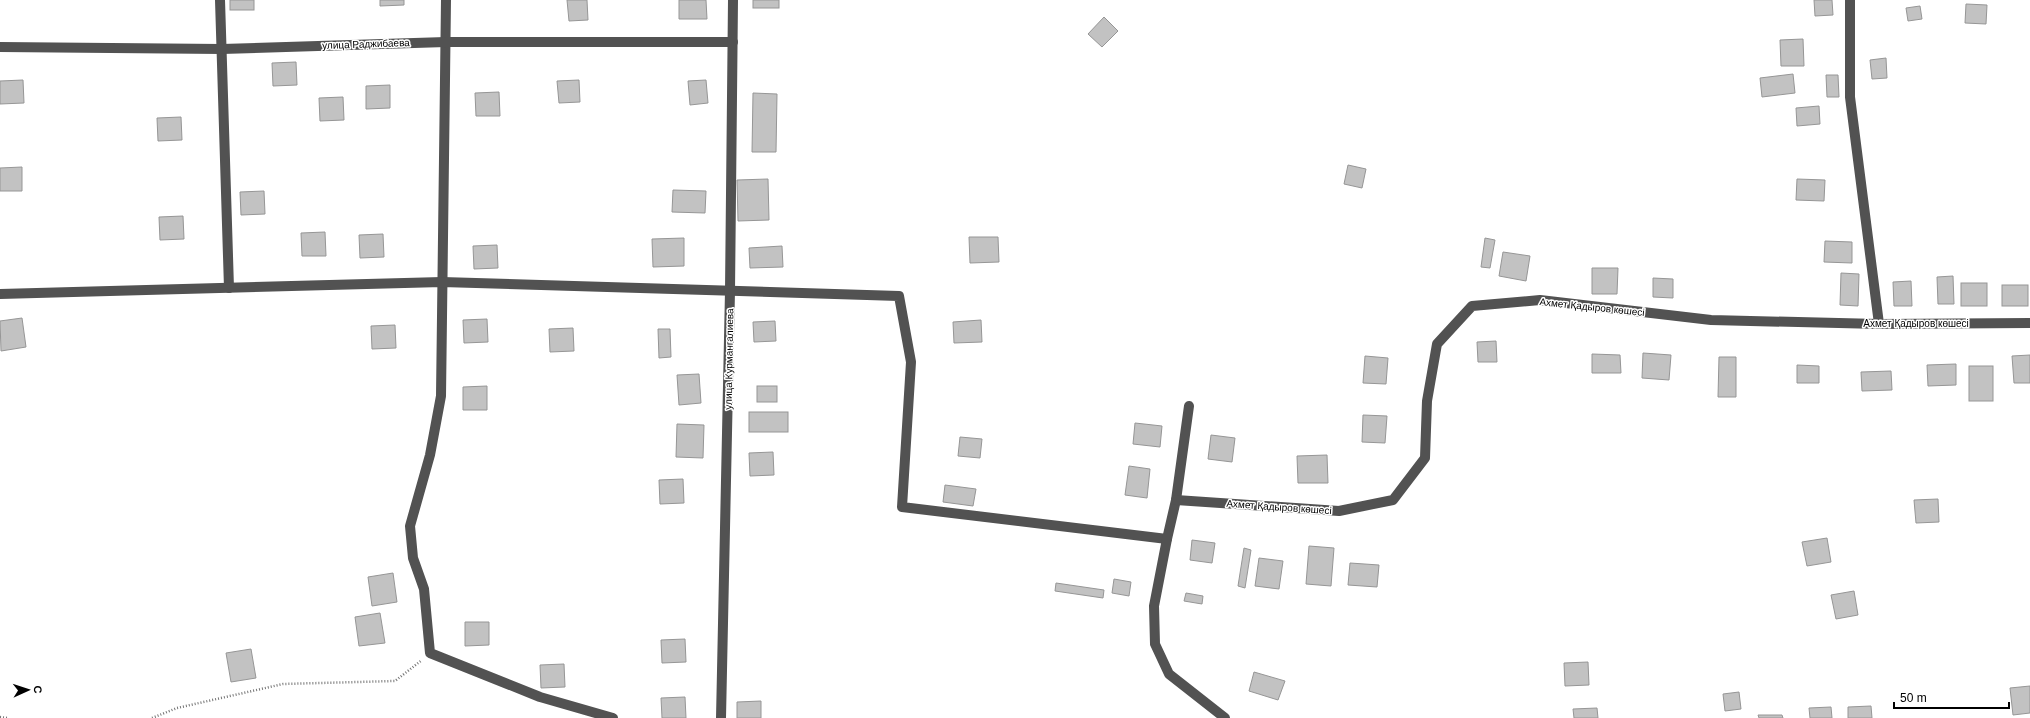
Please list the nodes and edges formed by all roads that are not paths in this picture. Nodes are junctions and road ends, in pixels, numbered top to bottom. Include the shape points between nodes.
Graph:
1 (220, 0) edge
2 (446, 0) edge
3 (733, 0) edge
4 (1850, 0) edge
5 (446, 42) junction
6 (733, 42) junction
7 (0, 48) edge
8 (222, 48) junction
9 (442, 282) junction
10 (229, 288) junction
11 (730, 291) junction
12 (0, 294) edge
13 (2030, 323) edge
14 (1879, 324) junction
15 (1189, 406) dead end
16 (1176, 500) junction
17 (1167, 539) junction
18 (613, 718) edge
19 (721, 718) edge
20 (1225, 718) edge

1 - 8 street
2 - 5 street
3 - 6 street, улица Курмангалиева
4 - 14 street via 1850,97
5 - 6 street, улица Раджибаева
5 - 8 street, улица Раджибаева
5 - 9 street
6 - 11 street, улица Курмангалиева
7 - 8 street, улица Раджибаева
8 - 10 street
9 - 10 street
9 - 11 street
9 - 18 street via 441,396 430,455 410,526 413,558 424,589 430,653 540,697
10 - 12 street
11 - 17 street via 899,296 911,362 902,507
11 - 19 street, улица Курмангалиева
13 - 14 street, Ахмет Қадыров көшесі
14 - 16 street, Ахмет Қадыров көшесі via 1711,320 1540,300 1472,306 1437,344 1427,400 1425,458 1393,500 1339,511
15 - 16 street
16 - 17 street
17 - 20 street via 1154,606 1155,644 1169,674

